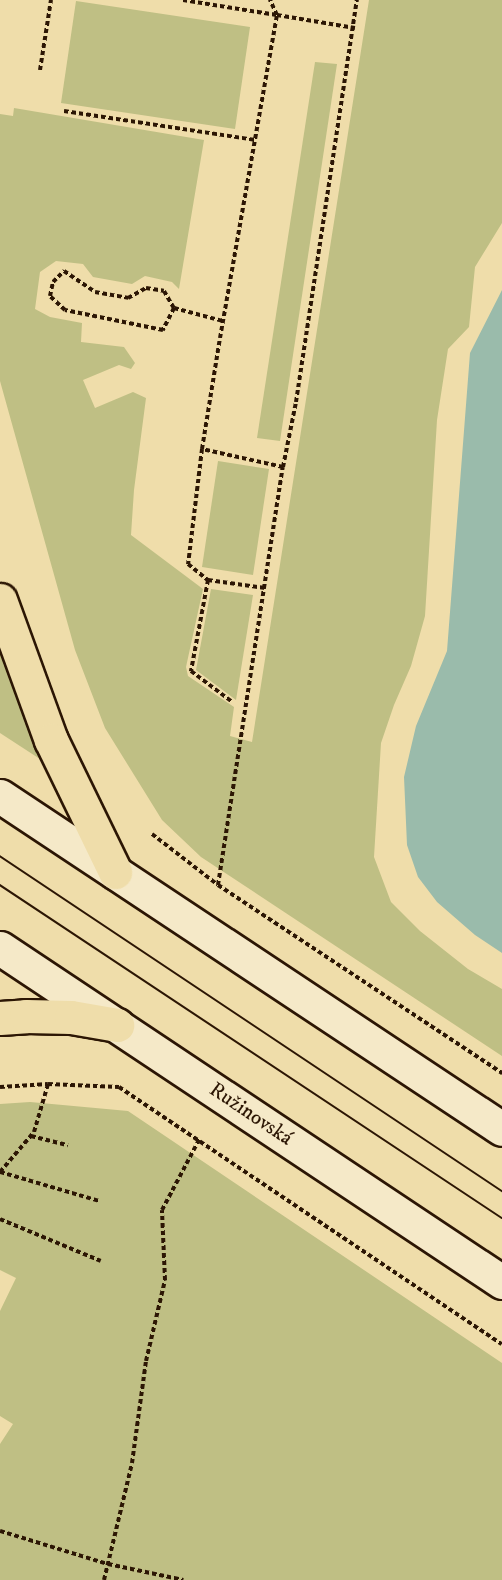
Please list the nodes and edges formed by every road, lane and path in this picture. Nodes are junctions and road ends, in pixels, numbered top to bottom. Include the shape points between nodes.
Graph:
1 (51, 0) edge
2 (183, 0) edge
3 (270, 0) edge
4 (357, 0) edge
5 (276, 15) junction
6 (355, 28) junction
7 (40, 70) dead end
8 (64, 111) dead end
9 (255, 140) junction
10 (174, 308) junction
11 (223, 321) junction
12 (202, 449) junction
13 (283, 467) junction
14 (208, 580) junction
15 (265, 588) junction
16 (0, 600) edge
17 (231, 701) dead end
18 (0, 796) edge
19 (152, 834) dead end
20 (115, 872) junction
21 (218, 885) junction
22 (0, 948) edge
23 (0, 1018) edge
24 (117, 1025) junction
25 (502, 1073) edge
26 (48, 1084) junction
27 (0, 1087) edge
28 (502, 1129) edge
29 (31, 1136) junction
30 (200, 1138) junction
31 (68, 1145) dead end
32 (0, 1172) edge
33 (99, 1201) dead end
34 (0, 1219) edge
35 (101, 1261) dead end
36 (502, 1281) edge
37 (502, 1344) edge
38 (0, 1531) edge
39 (108, 1564) junction
40 (104, 1580) edge
41 (183, 1580) edge

1 - 7 path
2 - 5 path
3 - 5 path
4 - 6 path
5 - 6 path
5 - 9 path
6 - 13 path
8 - 9 path
9 - 11 path
10 - 10 path via 164,291 146,288 128,298 95,292 64,271 52,282 50,296 65,310 163,330
10 - 11 path
11 - 12 path
12 - 13 path
12 - 14 path via 188,564
13 - 15 path
14 - 15 path
14 - 17 path via 191,671
15 - 21 path
16 - 20 main road via 51,740
18 - 20 street
19 - 21 path
20 - 28 street
21 - 25 path
22 - 24 street, Ružinovská
23 - 24 main road via 71,1017
24 - 36 street, Ružinovská
26 - 27 path
26 - 29 path
26 - 30 path via 119,1087
29 - 31 path
29 - 32 path
30 - 37 path
30 - 39 path via 162,1210 165,1280 146,1361 132,1463
32 - 33 path
34 - 35 path
38 - 39 path
39 - 40 path
39 - 41 path

